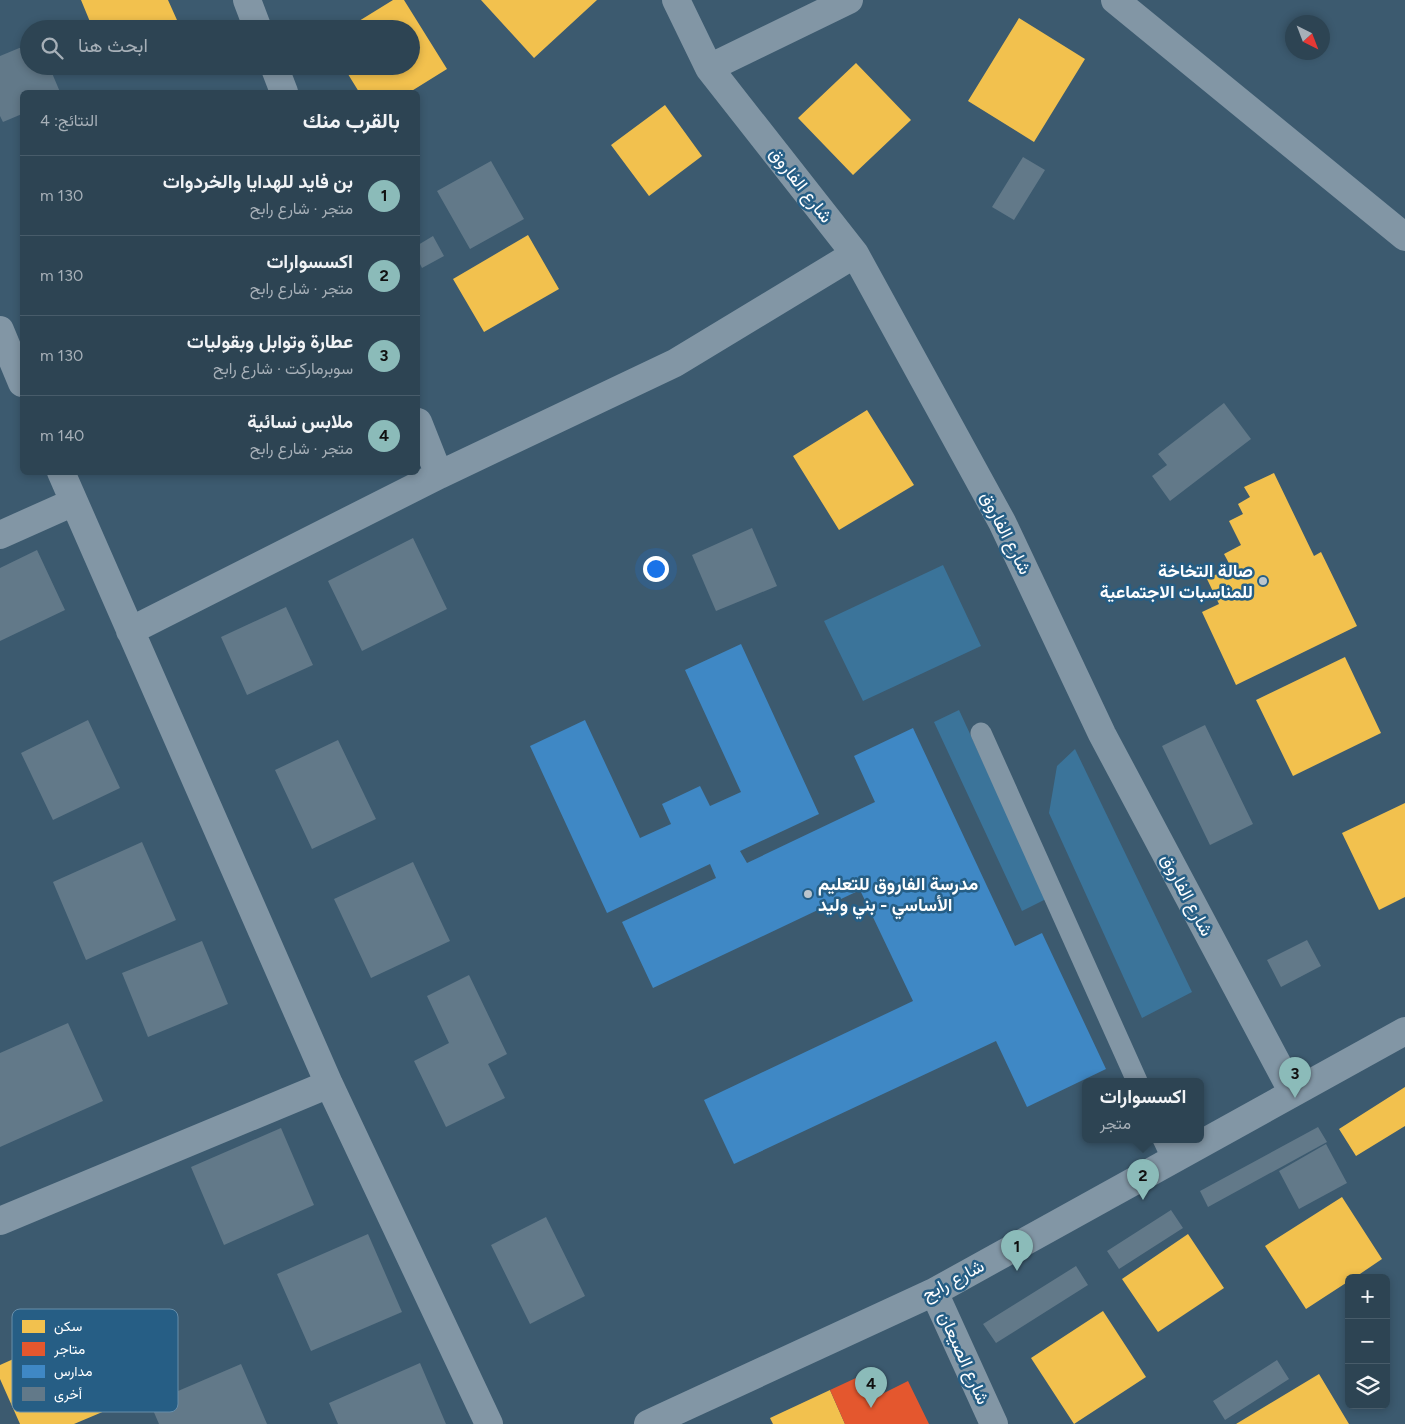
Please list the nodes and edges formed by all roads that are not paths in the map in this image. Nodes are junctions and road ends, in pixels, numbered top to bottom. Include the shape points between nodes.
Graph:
1 (247, 0) edge
2 (676, 0) edge
3 (849, 0) edge
4 (1116, 0) edge
5 (255, 20) edge
6 (709, 68) junction
7 (277, 75) edge
8 (283, 90) edge
9 (1405, 237) edge
10 (854, 254) junction
11 (0, 330) edge
12 (20, 378) edge
13 (420, 427) edge
14 (62, 475) edge
15 (439, 475) junction
16 (74, 502) junction
17 (0, 535) edge
18 (130, 632) junction
19 (981, 733) dead end
20 (1405, 1031) edge
21 (1137, 1078) edge
22 (329, 1084) junction
23 (1293, 1092) junction
24 (1204, 1133) edge
25 (1181, 1143) edge
26 (1168, 1149) edge
27 (0, 1221) edge
28 (934, 1292) junction
29 (489, 1424) edge
30 (648, 1424) edge
31 (994, 1424) edge

1 - 5 street
2 - 6 street, شارع الفاروق
3 - 6 street
4 - 9 street
6 - 10 street, شارع الفاروق
7 - 8 street
10 - 15 street via 674,363
10 - 23 street, شارع الفاروق via 1002,522 1102,734
11 - 12 street
13 - 15 street
14 - 16 street
15 - 18 street
16 - 17 street
16 - 18 street
18 - 22 street
19 - 21 lane
20 - 23 street, شارع رابح
22 - 27 street
22 - 29 street
23 - 24 street, شارع رابح
25 - 26 street, شارع رابح
26 - 28 street, شارع رابح
28 - 30 street, شارع رابح
28 - 31 street, شارع الصيعان

